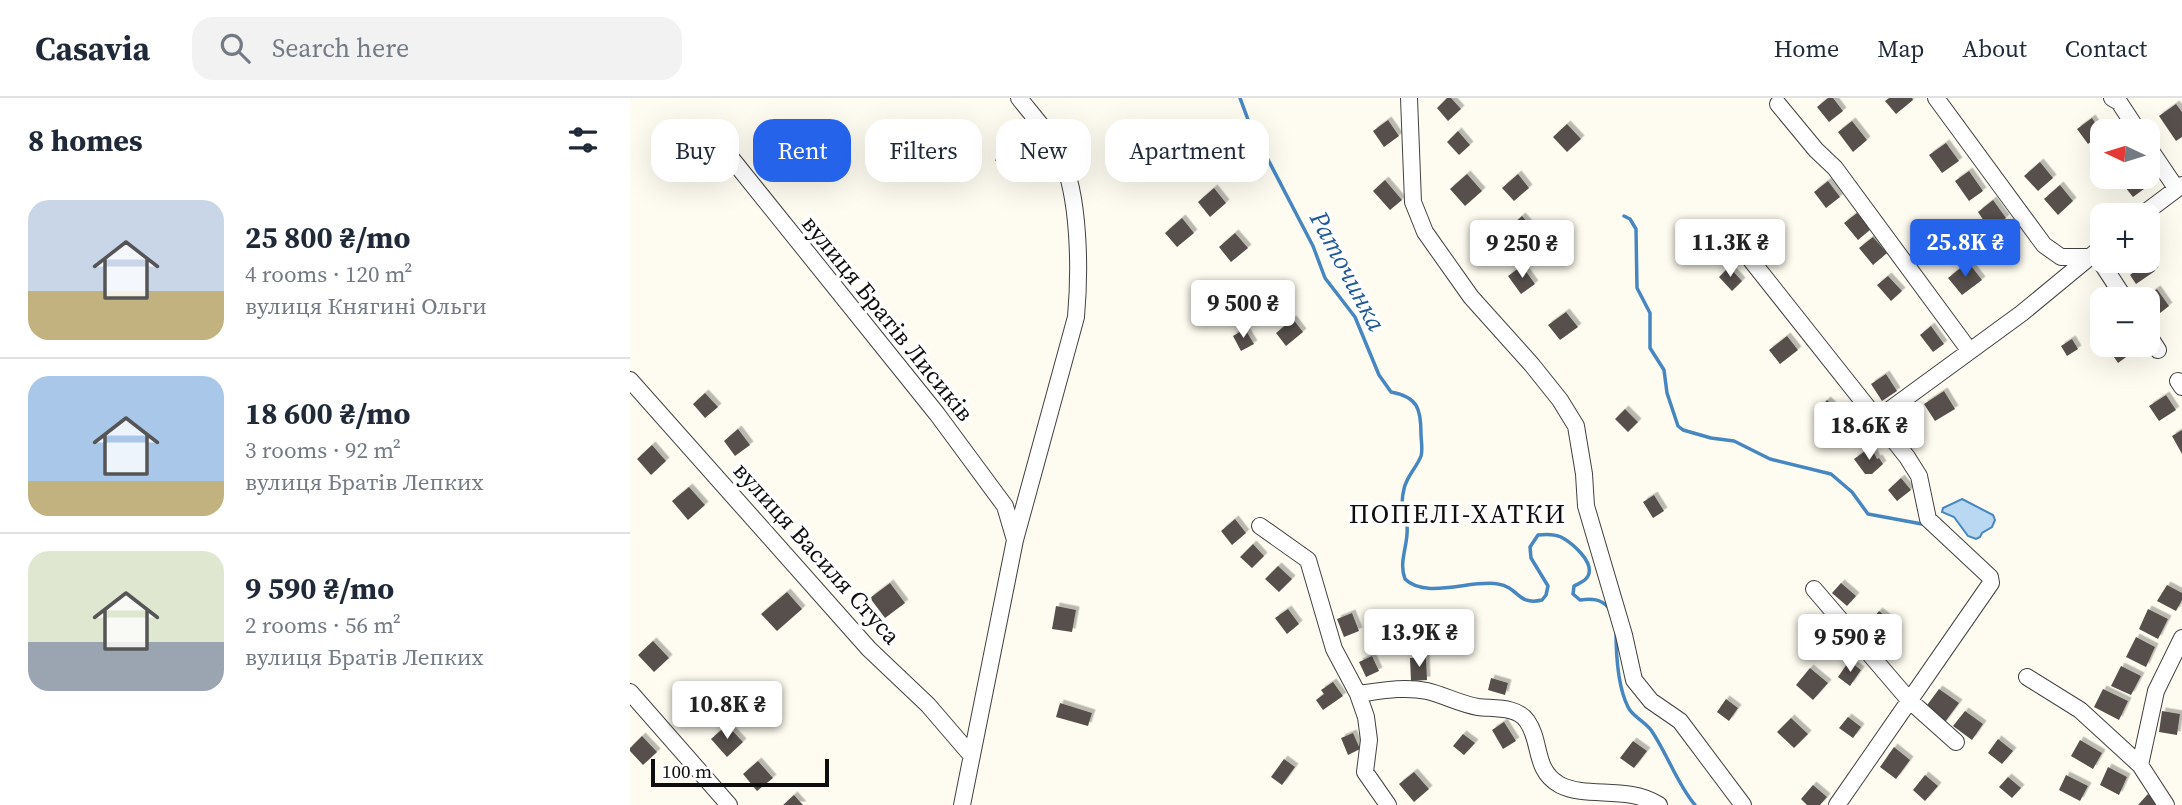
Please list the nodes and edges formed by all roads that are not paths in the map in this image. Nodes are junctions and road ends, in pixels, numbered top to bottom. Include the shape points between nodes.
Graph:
1 (1018, 98) edge
2 (1409, 98) edge
3 (1936, 98) edge
4 (2116, 99) edge
5 (1778, 104) dead end
6 (2130, 119) edge
7 (2160, 162) edge
8 (739, 168) edge
9 (2179, 187) edge
10 (2158, 203) edge
11 (1739, 245) dead end
12 (2090, 253) edge
13 (2090, 257) edge
14 (1969, 350) junction
15 (630, 380) edge
16 (1877, 419) junction
17 (1261, 526) dead end
18 (1015, 540) junction
19 (1814, 589) dead end
20 (2182, 638) edge
21 (2027, 677) dead end
22 (630, 692) edge
23 (1357, 694) junction
24 (1909, 700) junction
25 (1956, 742) dead end
26 (971, 755) junction
27 (2140, 765) junction
28 (729, 805) edge
29 (962, 805) edge
30 (1388, 805) edge
31 (1659, 805) edge
32 (1743, 805) edge
33 (1837, 805) edge
34 (2166, 805) edge

1 - 18 street, вулиця Братів Лисиків via 1054,142 1073,188 1079,287 1076,317
2 - 32 street via 1410,172 1425,232 1471,297 1539,374 1576,426 1586,506 1634,680 1651,701 1680,722
3 - 12 street via 2044,245 2062,257
4 - 6 street
5 - 14 street via 1835,167
7 - 9 street
8 - 18 street, вулиця Братів Лисиків via 937,414 1005,506
9 - 10 street
11 - 16 street
13 - 14 street
14 - 16 street
15 - 26 street, вулиця Василя Стуса via 869,649 928,705
16 - 24 street via 1919,476 1928,519 1985,571 1991,583
17 - 23 street via 1308,560 1334,649
18 - 26 street, вулиця Братів Лисиків
19 - 24 street
20 - 27 street via 2156,691
21 - 27 street via 2080,710
22 - 28 street
23 - 30 street via 1366,717 1364,772
23 - 31 street via 1426,691 1476,707 1518,712 1528,721 1541,766 1561,785 1633,794
24 - 25 street
24 - 33 street
26 - 29 street, вулиця Братів Лисиків
27 - 34 street

